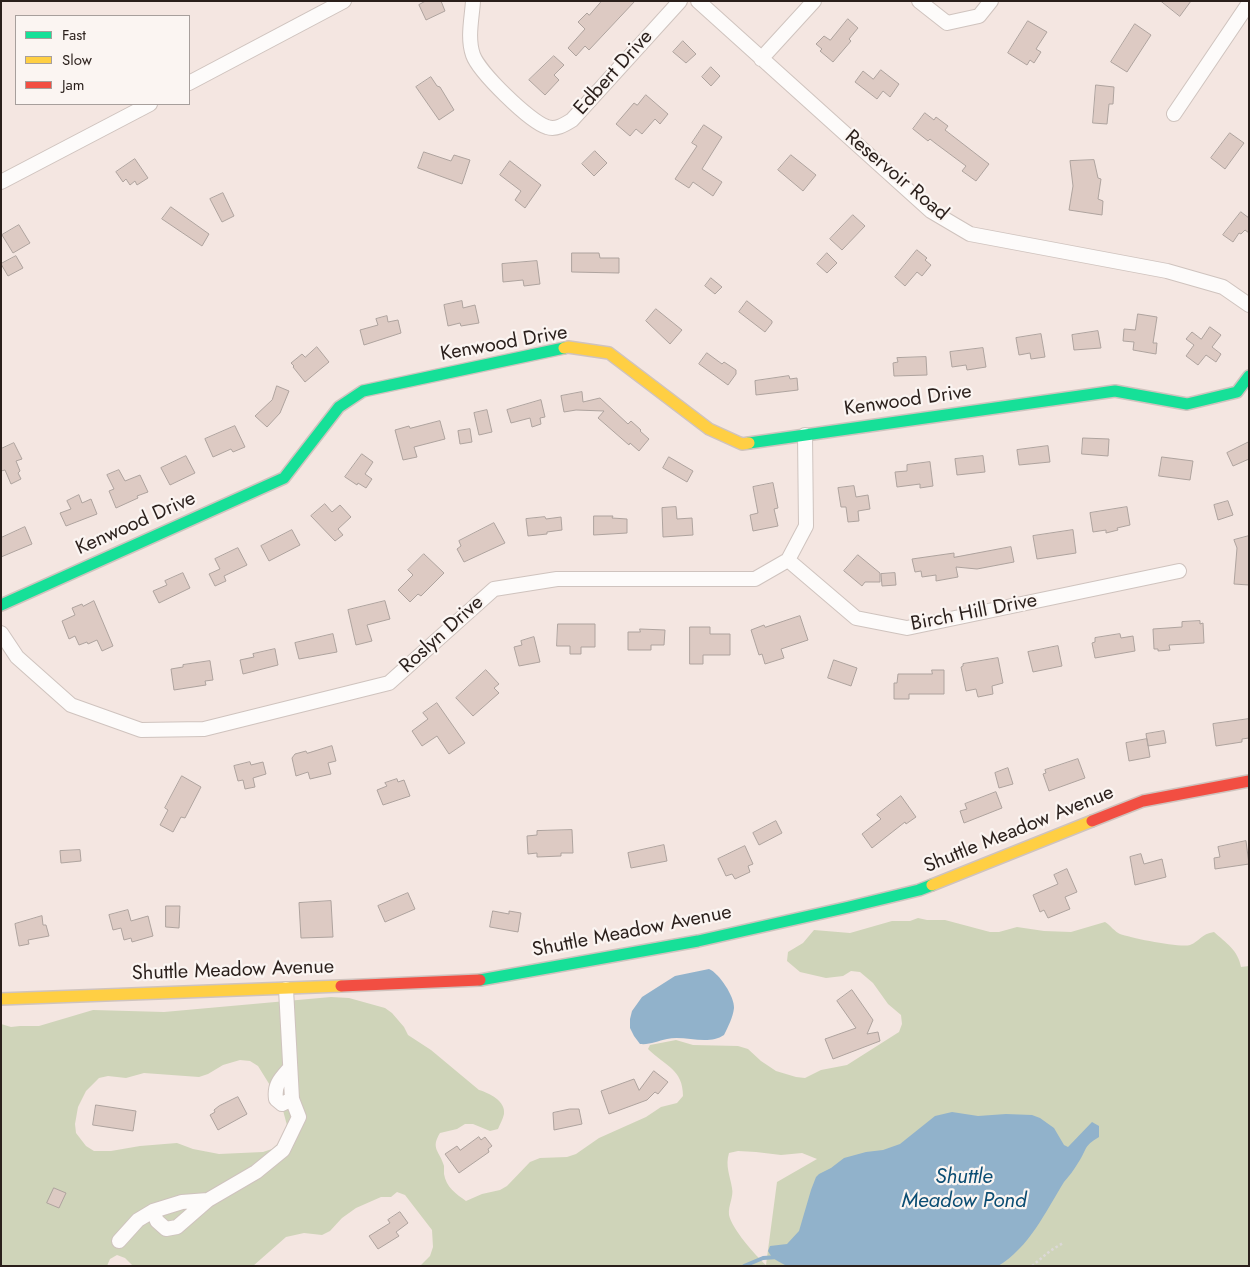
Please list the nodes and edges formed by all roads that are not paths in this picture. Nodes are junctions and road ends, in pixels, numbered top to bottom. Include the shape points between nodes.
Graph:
1 (344, 1) edge
2 (473, 1) edge
3 (680, 1) edge
4 (698, 1) edge
5 (814, 1) edge
6 (919, 1) edge
7 (991, 1) edge
8 (1249, 3) edge
9 (762, 59) junction
10 (190, 82) edge
11 (148, 105) edge
12 (1174, 114) dead end
13 (1, 182) edge
14 (1249, 305) edge
15 (1249, 376) edge
16 (805, 434) junction
17 (788, 560) junction
18 (1180, 571) dead end
19 (1, 605) edge
20 (1, 633) edge
21 (1249, 782) edge
22 (286, 988) junction
23 (1, 998) edge
24 (208, 1200) junction
25 (153, 1211) junction
26 (119, 1241) dead end

1 - 10 street
2 - 3 street, Edbert Drive via 470,42 477,64 492,82 538,122 554,128 572,120
4 - 9 street, Reservoir Road
5 - 9 street
6 - 7 street via 947,24 979,16
8 - 12 street
9 - 14 street, Reservoir Road via 931,211 970,234 1167,271 1223,287
11 - 13 street
15 - 16 street, Kenwood Drive via 1237,392 1188,404 1115,391
16 - 17 street via 806,526
16 - 19 street, Kenwood Drive via 742,444 709,429 609,353 568,347 363,391 339,407 284,478
17 - 18 street, Birch Hill Drive via 856,618 907,628
17 - 20 street, Roslyn Drive via 754,579 557,579 494,589 389,682 204,729 141,730 71,705 18,657
21 - 22 street, Shuttle Meadow Avenue via 1143,801 919,890 698,941 483,980
22 - 23 street, Shuttle Meadow Avenue
22 - 24 street via 289,1069 274,1088 276,1099 282,1104 292,1099 298,1117 283,1150 256,1172
24 - 25 street via 182,1202
24 - 25 street via 177,1226 166,1229
25 - 26 street via 138,1220

